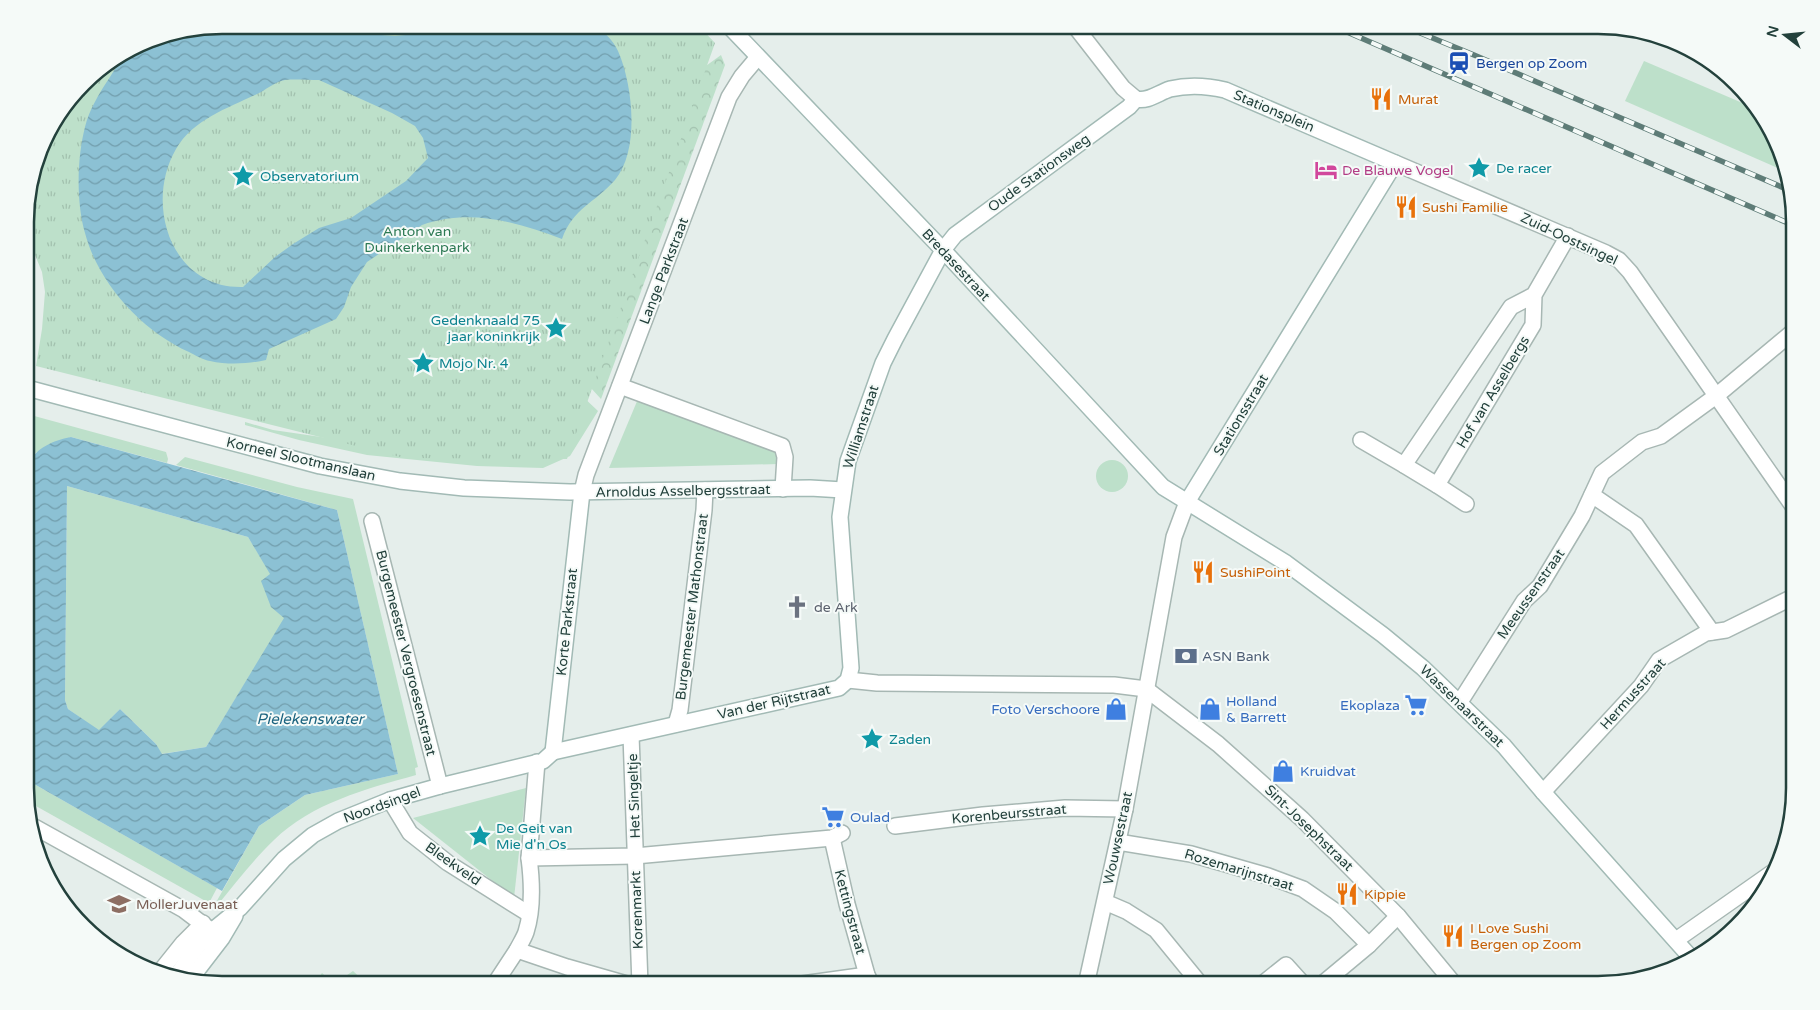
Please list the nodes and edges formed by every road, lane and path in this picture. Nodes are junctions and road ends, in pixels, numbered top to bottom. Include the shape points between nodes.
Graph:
1 (736, 34) edge
2 (1081, 34) edge
3 (758, 57) junction
4 (1136, 98) junction
5 (1322, 131) joint
6 (1395, 163) junction
7 (1568, 236) junction
8 (943, 250) junction
9 (1534, 295) junction
10 (1786, 337) edge
11 (620, 386) junction
12 (34, 390) edge
13 (1716, 396) junction
14 (1362, 440) dead end
15 (1404, 466) junction
16 (1437, 486) junction
17 (783, 489) junction
18 (705, 490) junction
19 (843, 490) junction
20 (582, 492) junction
21 (1592, 495) junction
22 (1786, 497) edge
23 (1187, 502) junction
24 (1466, 504) dead end
25 (372, 521) dead end
26 (1786, 600) edge
27 (1712, 632) junction
28 (848, 680) junction
29 (1146, 689) junction
30 (1460, 702) junction
31 (676, 724) junction
32 (632, 735) junction
33 (552, 752) junction
34 (537, 762) junction
35 (440, 786) junction
36 (1543, 792) junction
37 (390, 800) junction
38 (1125, 809) junction
39 (895, 826) dead end
40 (38, 829) edge
41 (1118, 842) junction
42 (635, 856) junction
43 (529, 858) junction
44 (1762, 879) edge
45 (1105, 902) junction
46 (529, 914) junction
47 (1398, 916) junction
48 (213, 931) junction
49 (1676, 940) junction
50 (1369, 945) junction
51 (517, 950) junction
52 (1687, 953) edge
53 (164, 967) edge
54 (179, 972) edge
55 (192, 974) edge
56 (500, 976) edge
57 (598, 976) edge
58 (640, 976) edge
59 (868, 976) edge
60 (1088, 976) edge
61 (1194, 976) edge
62 (1273, 976) edge
63 (1295, 976) edge
64 (1332, 976) edge
65 (1448, 976) edge

1 - 3 street, Bredasestraat
2 - 4 street via 1123,88
3 - 8 street, Bredasestraat
3 - 11 street, Lange Parkstraat via 729,97
4 - 5 street, Stationsplein via 1144,100 1184,86 1216,88
4 - 8 street, Oude Stationsweg via 1129,107 955,236
5 - 6 street, Zuid-Oostsingel
6 - 7 street, Zuid-Oostsingel
6 - 23 street, Stationsstraat
7 - 9 street, Hof van Asselbergs
7 - 13 street, Zuid-Oostsingel via 1619,260
8 - 19 street, Williamstraat via 883,363 848,461
8 - 23 street, Bredasestraat via 1163,487
9 - 15 street via 1511,306
9 - 16 street, Hof van Asselbergs via 1534,325
10 - 13 street, Meeussenstraat
11 - 17 street, Arnoldus Asselbergsstraat via 782,446 785,457
11 - 20 street, Lange Parkstraat
12 - 20 street, Korneel Slootmanslaan via 349,472 464,488
13 - 21 street, Meeussenstraat via 1661,436 1642,442 1602,473
13 - 22 street, Zuid-Oostsingel
14 - 15 street
15 - 16 street
16 - 24 street
17 - 18 street, Arnoldus Asselbergsstraat
17 - 19 street, Arnoldus Asselbergsstraat
18 - 20 street, Arnoldus Asselbergsstraat
18 - 31 street, Burgemeester Mathonstraat
19 - 28 street, Williamstraat via 840,517 851,668
20 - 33 street, Korte Parkstraat
21 - 27 street via 1636,525
21 - 30 street, Meeussenstraat via 1540,586 1524,602
23 - 29 street, Stationsstraat via 1177,529
23 - 30 street, Wassenaarstraat via 1325,591 1383,635
25 - 35 street, Burgemeester Vergroesenstraat
26 - 27 street, Hermusstraat via 1726,630
27 - 36 street, Hermusstraat via 1659,660 1641,686
28 - 29 street, Van der Rijtstraat via 1114,685
28 - 31 street, Van der Rijtstraat via 839,688
29 - 38 street, Wouwsestraat
29 - 47 street, Sint-Josephstraat via 1225,750 1302,819
30 - 36 street, Wassenaarstraat via 1504,746
31 - 32 street, Van der Rijtstraat
32 - 33 street, Van der Rijtstraat
32 - 42 street, Het Singeltje
33 - 34 street, Noordsingel via 544,761
34 - 35 street, Noordsingel
34 - 43 street
35 - 37 street, Noordsingel
36 - 49 street, Wassenaarstraat
37 - 46 street, Bleekveld via 410,833 448,864
37 - 48 street, Noordsingel via 312,835
38 - 39 street, Korenbeursstraat via 1065,808
38 - 41 street, Wouwsestraat
40 - 48 street via 184,910
41 - 45 street, Wouwsestraat
41 - 50 street, Rozemarijnstraat via 1191,854 1303,889 1336,911
42 - 43 street, Korenmarkt
42 - 58 street, Korenmarkt
42 - 59 street, Kettingstraat via 837,836 847,904
43 - 46 street
44 - 49 street
45 - 60 street, Wouwsestraat
45 - 61 street via 1156,930
46 - 51 street via 526,933
47 - 50 street
47 - 65 street, Sint-Josephstraat
48 - 53 street, Noordsingel via 174,954
48 - 54 street, Noordsingel
48 - 55 street, Noordsingel
49 - 52 street, Wassenaarstraat
50 - 64 street
51 - 56 street
51 - 57 street
62 - 63 street via 1286,966

